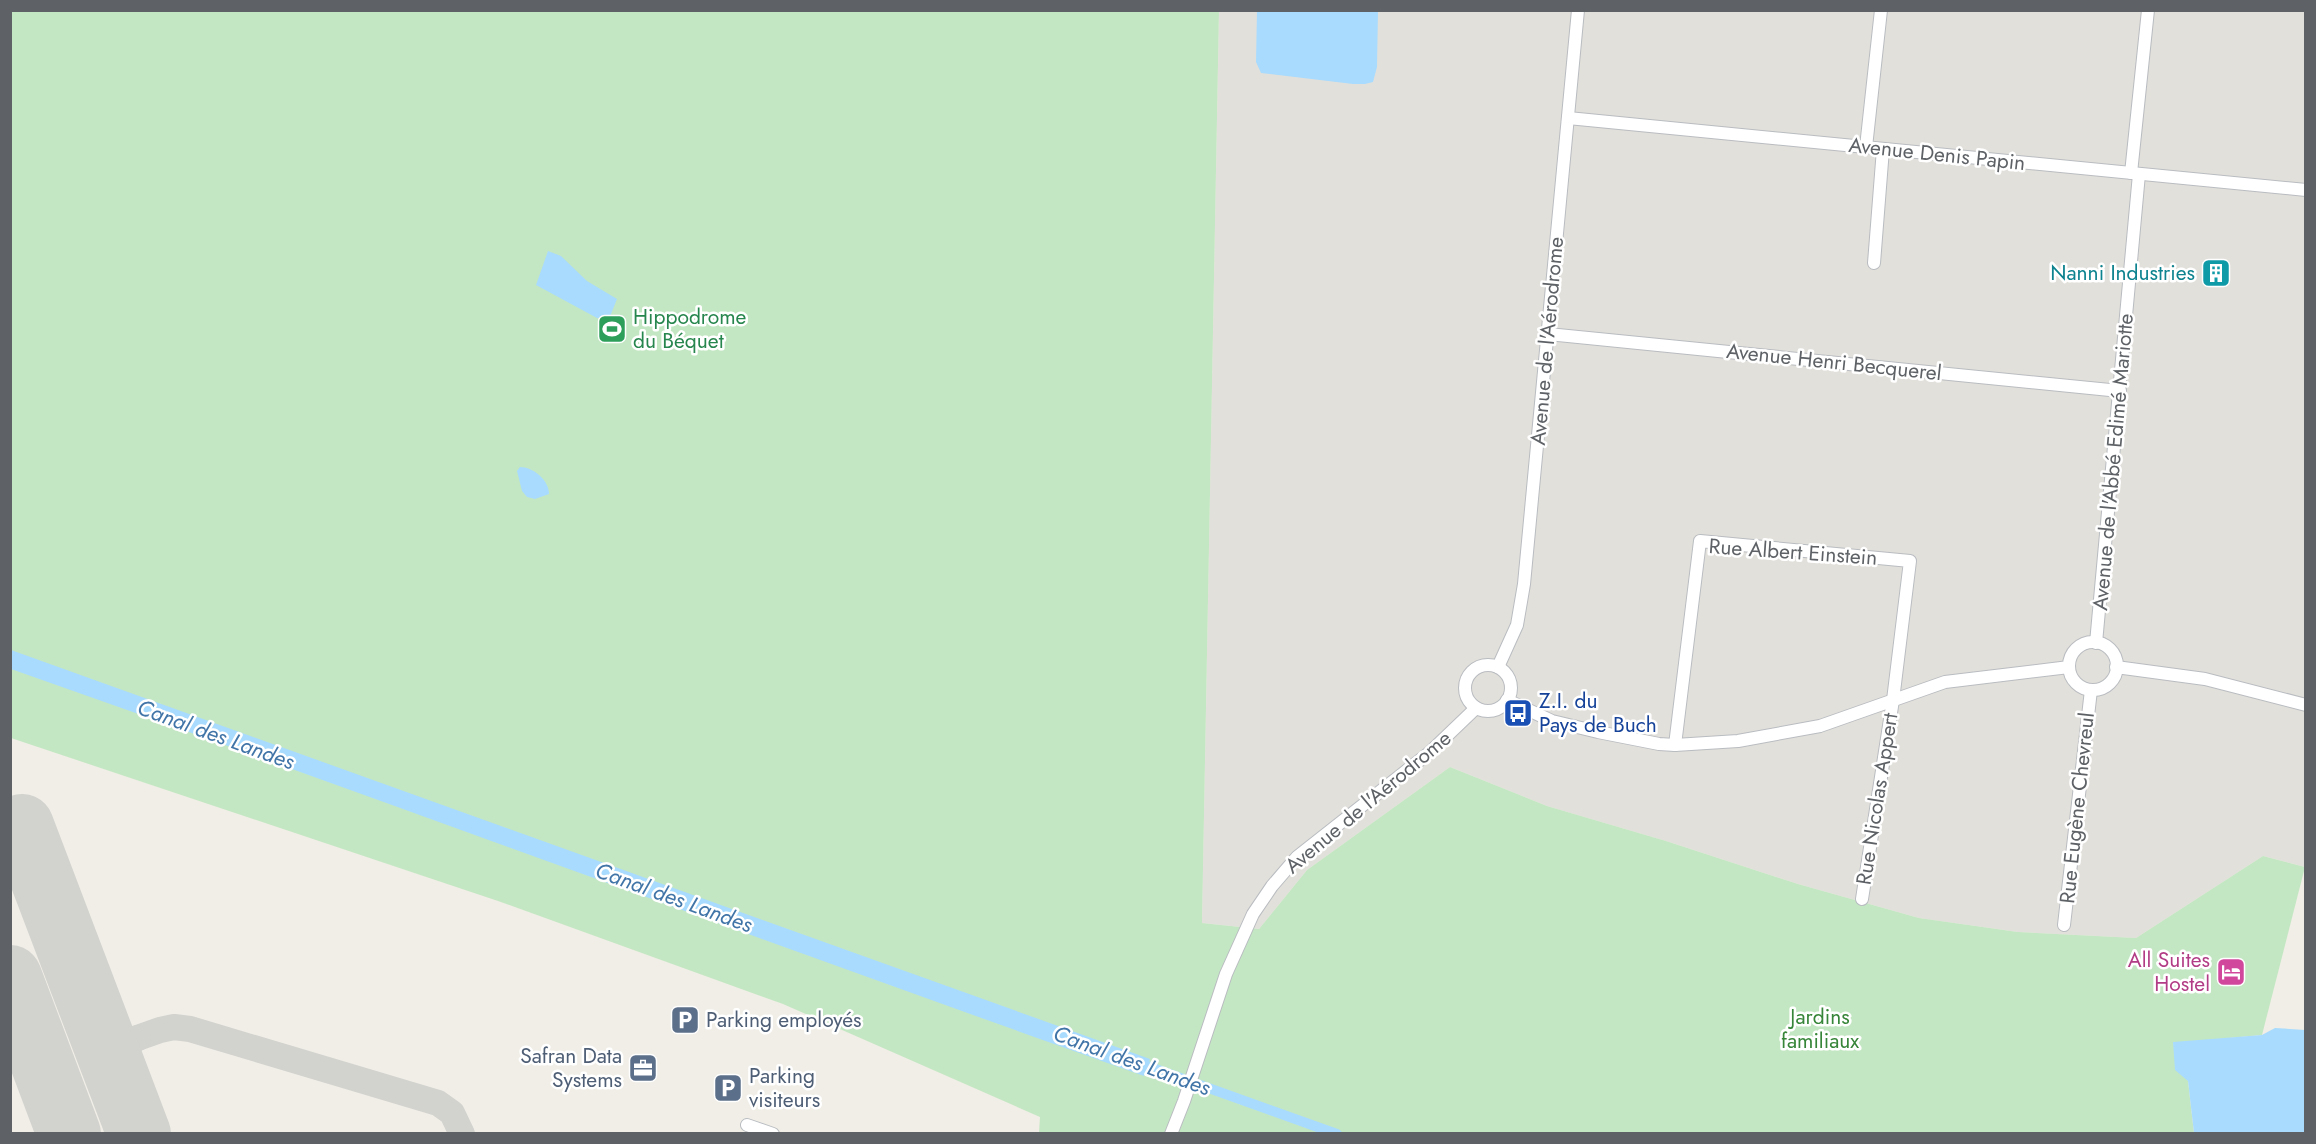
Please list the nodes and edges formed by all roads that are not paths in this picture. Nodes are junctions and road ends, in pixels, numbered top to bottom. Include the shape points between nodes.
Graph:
1 (1578, 10) edge
2 (1881, 10) edge
3 (2148, 10) edge
4 (1568, 118) junction
5 (1866, 147) junction
6 (1883, 149) junction
7 (2135, 173) junction
8 (2306, 190) edge
9 (1874, 263) dead end
10 (1548, 334) junction
11 (2120, 391) junction
12 (2096, 643) junction
13 (1498, 667) junction
14 (2069, 667) junction
15 (2116, 667) junction
16 (2091, 690) junction
17 (1507, 700) junction
18 (1893, 700) junction
19 (2305, 704) edge
20 (1476, 708) junction
21 (1675, 745) junction
22 (1862, 899) dead end
23 (2064, 925) dead end
24 (747, 1125) dead end
25 (773, 1134) edge
26 (1170, 1134) edge

1 - 4 street, Avenue de l'Aérodrome
2 - 5 street
3 - 7 street, Avenue de l'Abbé Edimé Mariotte
4 - 5 street, Avenue Denis Papin
4 - 10 street, Avenue de l'Aérodrome
5 - 6 street, Avenue Denis Papin
6 - 7 street, Avenue Denis Papin
6 - 9 street
7 - 8 street, Avenue Denis Papin
7 - 11 street, Avenue de l'Abbé Edimé Mariotte
10 - 11 street, Avenue Henri Becquerel
10 - 13 street, Avenue de l'Aérodrome via 1524,584 1516,625
11 - 12 street, Avenue de l'Abbé Edimé Mariotte
12 - 14 street via 2075,651
12 - 15 street via 2109,649
13 - 17 street via 1505,671 1511,685
13 - 20 street via 1484,664 1467,677 1467,698
14 - 16 street via 2076,683
14 - 18 street via 1945,682
15 - 16 street via 2109,684
15 - 19 street via 2205,679
16 - 23 street, Rue Eugène Chevreul
17 - 20 street via 1490,711
17 - 21 street via 1552,721
18 - 21 street via 1798,731 1738,741
18 - 21 street, Rue Albert Einstein via 1910,561 1700,542
18 - 22 street, Rue Nicolas Appert
20 - 26 street, Avenue de l'Aérodrome via 1429,753 1297,857 1272,886 1253,914 1226,974
24 - 25 street

